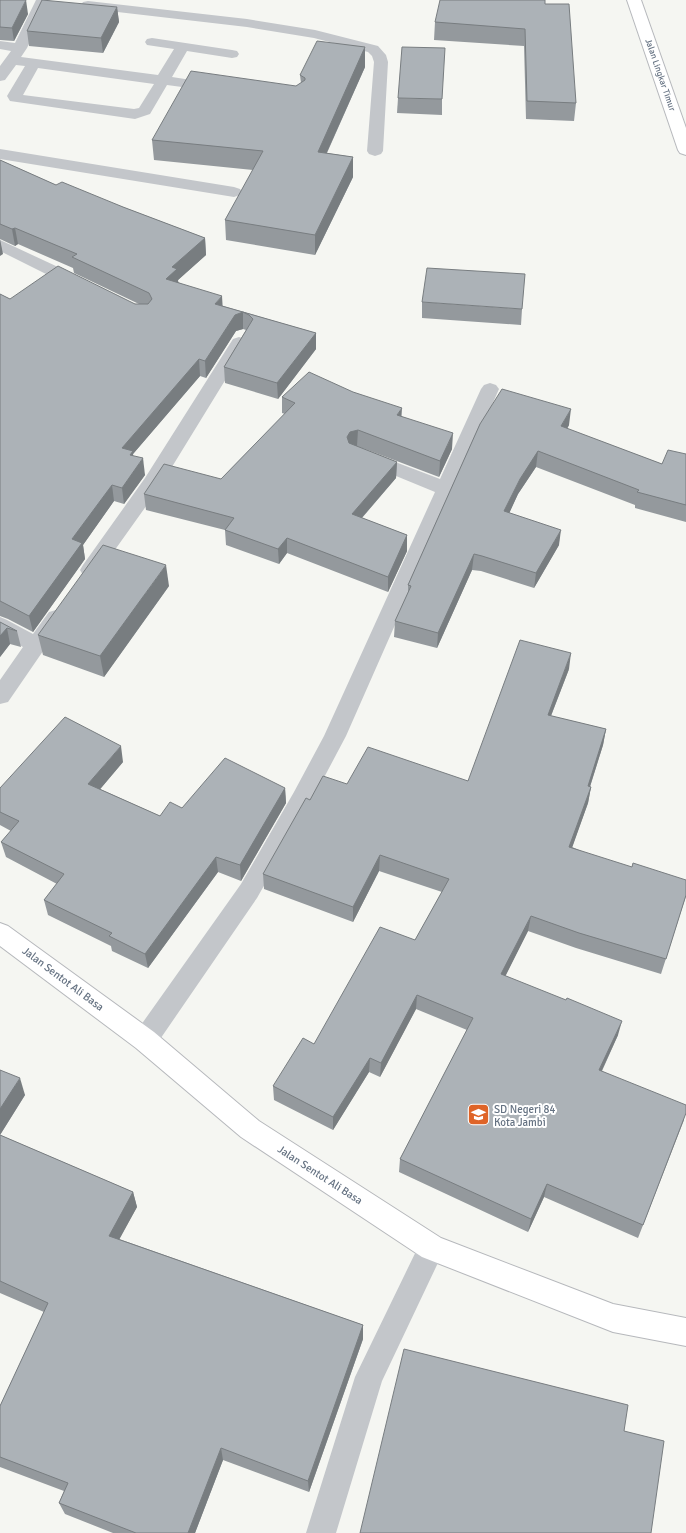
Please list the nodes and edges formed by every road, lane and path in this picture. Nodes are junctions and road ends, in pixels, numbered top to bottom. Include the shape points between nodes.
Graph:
1 (43, 0) edge
2 (634, 0) edge
3 (59, 2) edge
4 (74, 3) edge
5 (152, 42) dead end
6 (0, 45) edge
7 (183, 46) junction
8 (20, 48) junction
9 (232, 54) dead end
10 (11, 60) junction
11 (34, 63) junction
12 (0, 77) edge
13 (163, 81) junction
14 (226, 89) edge
15 (686, 150) edge
16 (375, 151) dead end
17 (0, 154) edge
18 (234, 192) dead end
19 (0, 245) edge
20 (96, 292) edge
21 (243, 336) edge
22 (490, 389) dead end
23 (356, 453) edge
24 (446, 489) junction
25 (0, 624) edge
26 (36, 646) junction
27 (0, 696) edge
28 (0, 933) edge
29 (145, 1040) junction
30 (432, 1248) junction
31 (686, 1332) edge
32 (321, 1533) edge

1 - 3 street
1 - 8 street
2 - 15 highway, Jalan Lingkar Timur
4 - 16 street via 315,34 373,49 379,54 381,62
5 - 7 street
6 - 8 street
7 - 9 street
7 - 13 street
8 - 10 street
10 - 11 street
10 - 12 street
11 - 13 street
11 - 13 street via 15,98 138,114 145,111
13 - 14 street
17 - 18 street
19 - 20 street
21 - 26 street via 152,483
22 - 24 street
23 - 24 street
24 - 29 street via 335,736 302,798 249,891
25 - 26 street
26 - 27 street
28 - 29 highway, Jalan Sentot Ali Basa
29 - 30 highway, Jalan Sentot Ali Basa via 250,1129
30 - 31 highway, Jalan Sentot Ali Basa via 613,1318
30 - 32 street via 369,1377

